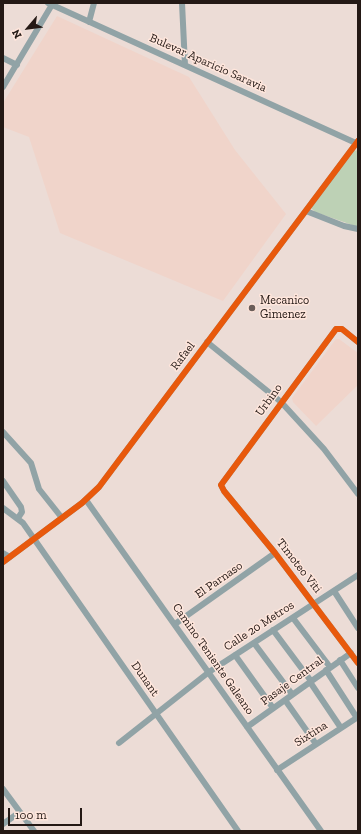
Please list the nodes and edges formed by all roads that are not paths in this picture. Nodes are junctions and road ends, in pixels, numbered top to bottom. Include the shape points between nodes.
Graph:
1 (94, 3) edge
2 (182, 3) edge
3 (51, 4) edge
4 (89, 22) junction
5 (3, 58) edge
6 (17, 65) junction
7 (185, 65) junction
8 (3, 88) edge
9 (357, 143) edge
10 (306, 211) junction
11 (358, 229) edge
12 (207, 342) junction
13 (358, 342) edge
14 (281, 402) junction
15 (3, 432) edge
16 (3, 481) edge
17 (221, 485) joint
18 (358, 494) edge
19 (86, 500) junction
20 (3, 508) edge
21 (18, 518) junction
22 (62, 518) junction
23 (34, 539) junction
24 (3, 553) edge
25 (275, 553) junction
26 (10, 557) junction
27 (3, 562) edge
28 (358, 575) edge
29 (334, 591) junction
30 (315, 604) junction
31 (293, 618) junction
32 (175, 624) junction
33 (358, 628) edge
34 (274, 630) junction
35 (254, 643) junction
36 (351, 653) junction
37 (235, 655) junction
38 (340, 660) junction
39 (358, 663) edge
40 (328, 669) junction
41 (209, 672) junction
42 (311, 681) junction
43 (358, 688) edge
44 (292, 694) junction
45 (285, 700) junction
46 (273, 708) junction
47 (156, 713) junction
48 (357, 718) edge
49 (247, 727) junction
50 (341, 728) junction
51 (119, 744) dead end
52 (316, 744) junction
53 (277, 770) junction
54 (3, 789) edge
55 (20, 812) junction
56 (3, 824) edge
57 (34, 831) edge
58 (238, 831) edge
59 (321, 831) edge

1 - 4 street
2 - 7 street
3 - 4 street, Bulevar Aparicio Saravia
3 - 6 street
4 - 7 street, Bulevar Aparicio Saravia
5 - 6 street
6 - 8 street
7 - 9 street, Bulevar Aparicio Saravia
9 - 10 street, Rafael
10 - 11 street
10 - 12 street, Rafael
12 - 14 street
12 - 19 street, Rafael
13 - 14 street, Urbino via 342,329 336,329
14 - 17 street, Urbino
14 - 18 street via 324,449
15 - 22 street via 31,463 39,490
16 - 21 street via 21,507 22,512
17 - 25 street, Timoteo Viti
19 - 22 street, Rafael
19 - 32 street, Camino Teniente Galeano
20 - 21 street, Dunant
21 - 23 street, Dunant
22 - 23 street, Rafael
23 - 26 street, Rafael
23 - 47 street, Dunant
24 - 26 street
25 - 30 street, Timoteo Viti
25 - 32 street, El Parnaso
26 - 27 street, Rafael
28 - 29 street, Calle 20 Metros
29 - 30 street, Calle 20 Metros
29 - 33 street
30 - 31 street, Calle 20 Metros
30 - 36 street, Timoteo Viti
31 - 34 street, Calle 20 Metros
31 - 40 street
32 - 41 street, Camino Teniente Galeano
34 - 35 street, Calle 20 Metros
34 - 42 street
35 - 37 street, Calle 20 Metros
35 - 44 street
36 - 38 street, Pasaje Central
36 - 39 street, Timoteo Viti
37 - 41 street, Calle 20 Metros
37 - 46 street
38 - 40 street, Pasaje Central
38 - 43 street
40 - 42 street, Pasaje Central
40 - 48 street
41 - 47 street, Calle 20 Metros
41 - 49 street, Camino Teniente Galeano
42 - 44 street, Pasaje Central
42 - 50 street
44 - 45 street, Pasaje Central
45 - 46 street, Pasaje Central
45 - 52 street
46 - 49 street, Pasaje Central
47 - 51 street, Calle 20 Metros
47 - 58 street, Dunant
48 - 50 street, Sixtina
49 - 53 street, Camino Teniente Galeano
50 - 52 street, Sixtina
52 - 53 street, Sixtina
53 - 59 street, Camino Teniente Galeano
54 - 55 street
55 - 56 street
55 - 57 street

